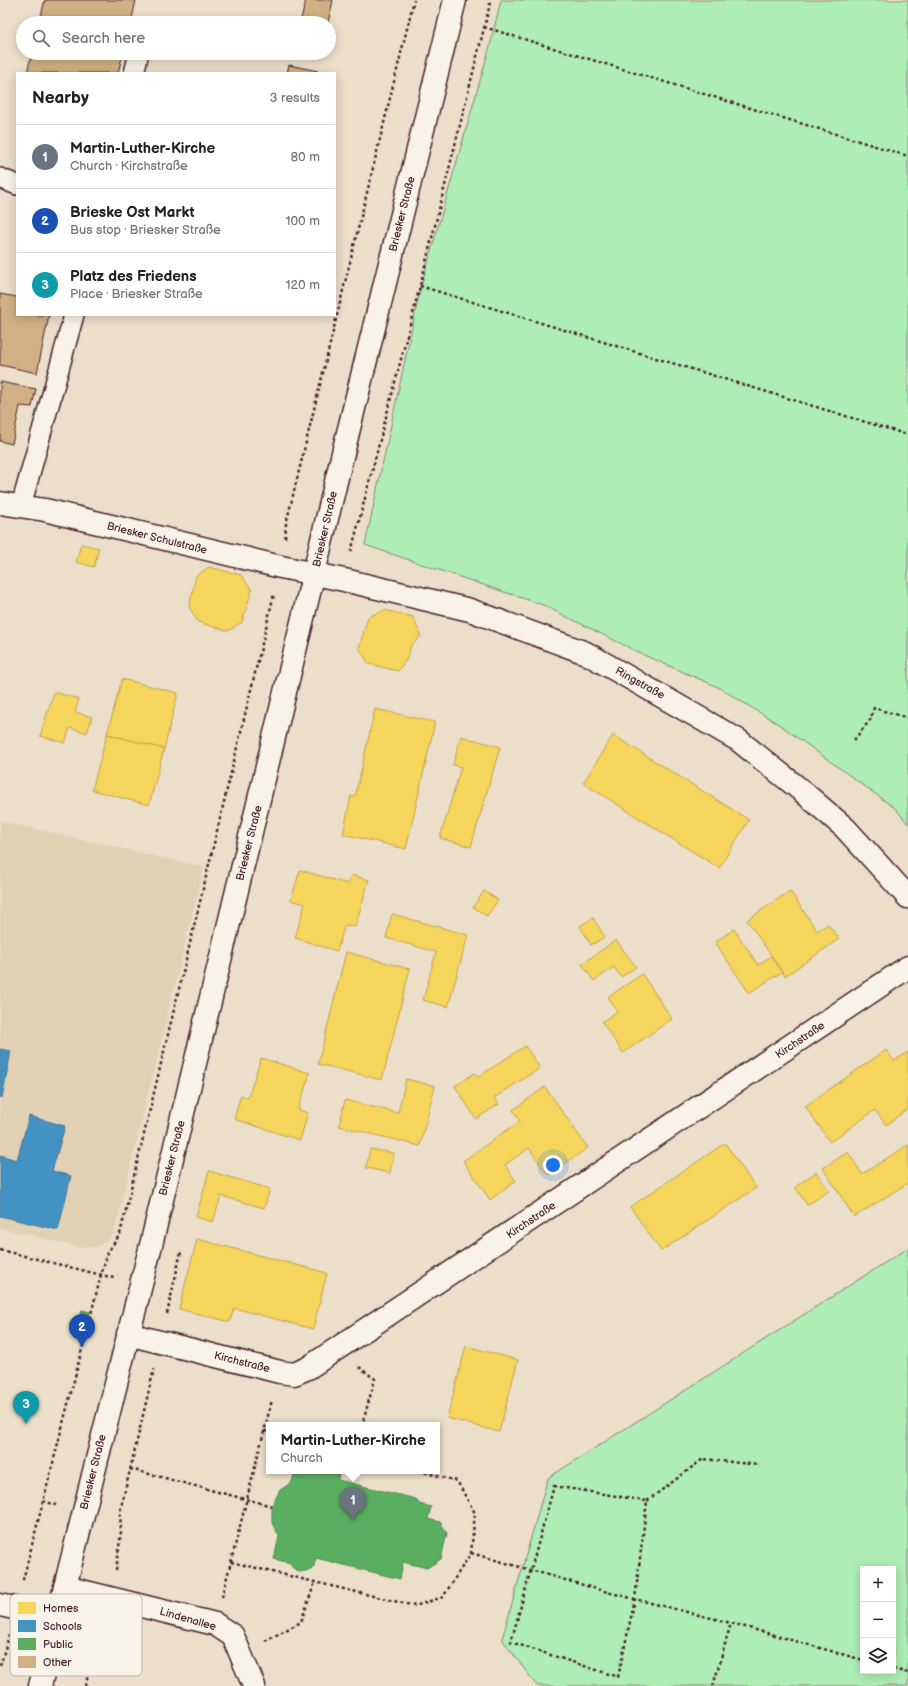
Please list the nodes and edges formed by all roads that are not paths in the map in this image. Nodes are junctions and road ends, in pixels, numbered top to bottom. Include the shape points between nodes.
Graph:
1 (455, 0) edge
2 (0, 178) edge
3 (16, 185) edge
4 (74, 316) edge
5 (0, 503) edge
6 (21, 506) junction
7 (314, 575) junction
8 (908, 897) edge
9 (908, 967) edge
10 (128, 1334) junction
11 (65, 1587) junction
12 (63, 1594) edge
13 (94, 1594) edge
14 (142, 1606) edge
15 (42, 1676) edge
16 (40, 1686) edge
17 (254, 1686) edge

1 - 7 street, Briesker Straße
2 - 3 lane
4 - 6 lane
5 - 6 street, Briesker Schulstraße
6 - 7 street, Briesker Schulstraße
7 - 8 street, Ringstraße via 470,610 586,653 738,740 845,828
7 - 10 street, Briesker Straße
9 - 10 street, Kirchstraße via 308,1368 294,1374 280,1372
10 - 11 street, Briesker Straße
11 - 12 street, Briesker Straße
11 - 13 street, Lindenallee
14 - 17 street, Lindenallee via 215,1624 233,1636
15 - 16 street, Briesker Straße

